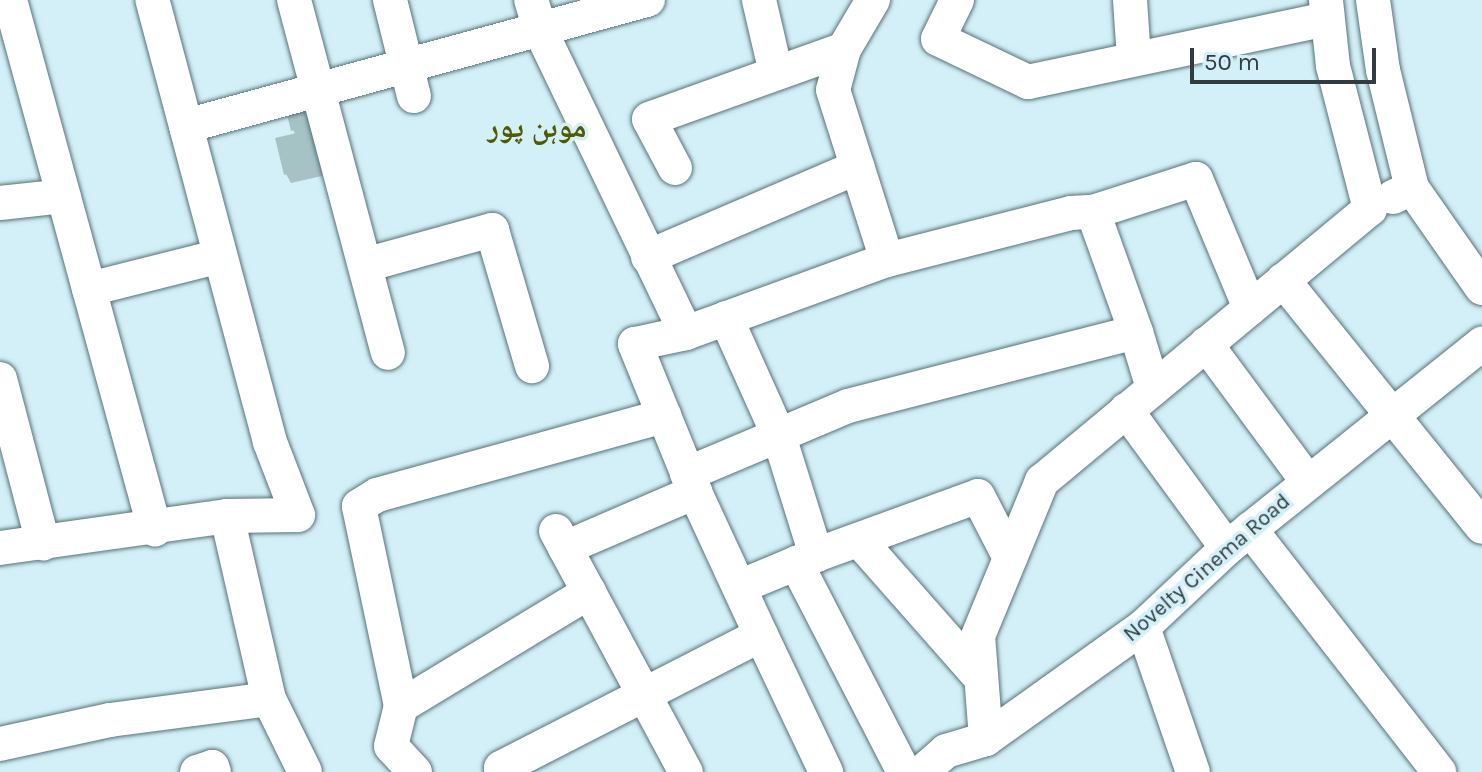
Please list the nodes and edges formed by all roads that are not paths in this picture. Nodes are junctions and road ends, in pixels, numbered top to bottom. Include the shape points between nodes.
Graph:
1 (10, 0) edge
2 (152, 0) edge
3 (294, 0) edge
4 (390, 0) edge
5 (648, 0) edge
6 (759, 0) edge
7 (873, 0) edge
8 (957, 0) edge
9 (1130, 0) edge
10 (1373, 0) edge
11 (1327, 9) edge
12 (535, 14) edge
13 (844, 49) junction
14 (1134, 59) junction
15 (776, 73) junction
16 (410, 80) junction
17 (319, 87) junction
18 (186, 126) junction
19 (858, 167) junction
20 (675, 168) dead end
21 (1412, 188) junction
22 (64, 196) junction
23 (0, 203) edge
24 (1370, 209) junction
25 (1093, 212) junction
26 (220, 256) junction
27 (648, 257) junction
28 (887, 260) junction
29 (365, 265) junction
30 (1283, 280) junction
31 (1482, 288) edge
32 (89, 289) junction
33 (1250, 308) junction
34 (726, 318) junction
35 (1136, 332) junction
36 (686, 333) junction
37 (1206, 344) junction
38 (1482, 344) edge
39 (388, 353) dead end
40 (532, 366) dead end
41 (0, 379) edge
42 (1153, 388) junction
43 (1126, 410) junction
44 (1392, 412) junction
45 (664, 416) junction
46 (779, 436) junction
47 (1308, 482) junction
48 (691, 483) junction
49 (227, 516) junction
50 (1482, 527) edge
51 (155, 530) junction
52 (1238, 538) junction
53 (859, 540) junction
54 (43, 543) junction
55 (0, 548) edge
56 (1010, 558) junction
57 (806, 559) junction
58 (739, 587) junction
59 (589, 592) junction
60 (1143, 627) junction
61 (761, 635) junction
62 (977, 674) junction
63 (644, 694) junction
64 (269, 699) junction
65 (401, 706) junction
66 (986, 739) junction
67 (0, 744) edge
68 (197, 772) edge
69 (214, 772) edge
70 (305, 772) edge
71 (415, 772) edge
72 (502, 772) edge
73 (686, 772) edge
74 (826, 772) edge
75 (904, 772) edge
76 (922, 772) edge
77 (1193, 772) edge
78 (1439, 772) edge

1 - 22 street
2 - 18 street
3 - 17 street
4 - 16 street
5 - 12 street
6 - 15 street
7 - 13 street
8 - 14 street via 938,39 1028,82
9 - 14 street
10 - 21 street via 1383,70
11 - 14 street
11 - 24 street via 1333,66
12 - 16 street
12 - 27 street
13 - 15 street
13 - 19 street via 833,90
15 - 20 street via 649,119
16 - 17 street
17 - 18 street
17 - 29 street
18 - 26 street
19 - 27 street
19 - 28 street
21 - 24 street
21 - 31 street
22 - 23 street
22 - 32 street
24 - 30 street
25 - 28 street via 1071,213
25 - 33 street via 1196,179
25 - 35 street
26 - 32 street
26 - 49 street via 270,442 298,515
27 - 36 street
28 - 34 street
29 - 39 street
29 - 40 street via 492,230
30 - 33 street
30 - 44 street
32 - 51 street
33 - 37 street
34 - 36 street
34 - 46 street
35 - 42 street
35 - 46 street via 848,406
36 - 45 street via 635,344
37 - 42 street
37 - 47 street
38 - 44 street, Novelty Cinema Road
41 - 54 street
42 - 43 street
43 - 52 street
43 - 56 street via 1042,481
44 - 47 street, Novelty Cinema Road
44 - 50 street
45 - 48 street
45 - 65 street via 377,495 359,506
46 - 48 street
46 - 57 street
47 - 52 street, Novelty Cinema Road
48 - 58 street
48 - 59 street via 561,540
49 - 51 street
49 - 64 street
51 - 54 street
52 - 60 street, Novelty Cinema Road
52 - 78 street
53 - 56 street via 978,496
53 - 57 street
53 - 62 street
54 - 55 street
56 - 62 street via 978,636
57 - 58 street
57 - 75 street
58 - 61 street
59 - 63 street
59 - 65 street
60 - 66 street, Novelty Cinema Road
60 - 77 street
61 - 63 street
61 - 74 street
62 - 66 street
63 - 72 street
63 - 73 street
64 - 67 street via 110,720
64 - 70 street
65 - 71 street via 391,746
66 - 76 street, Novelty Cinema Road via 946,751
68 - 69 street via 212,767

